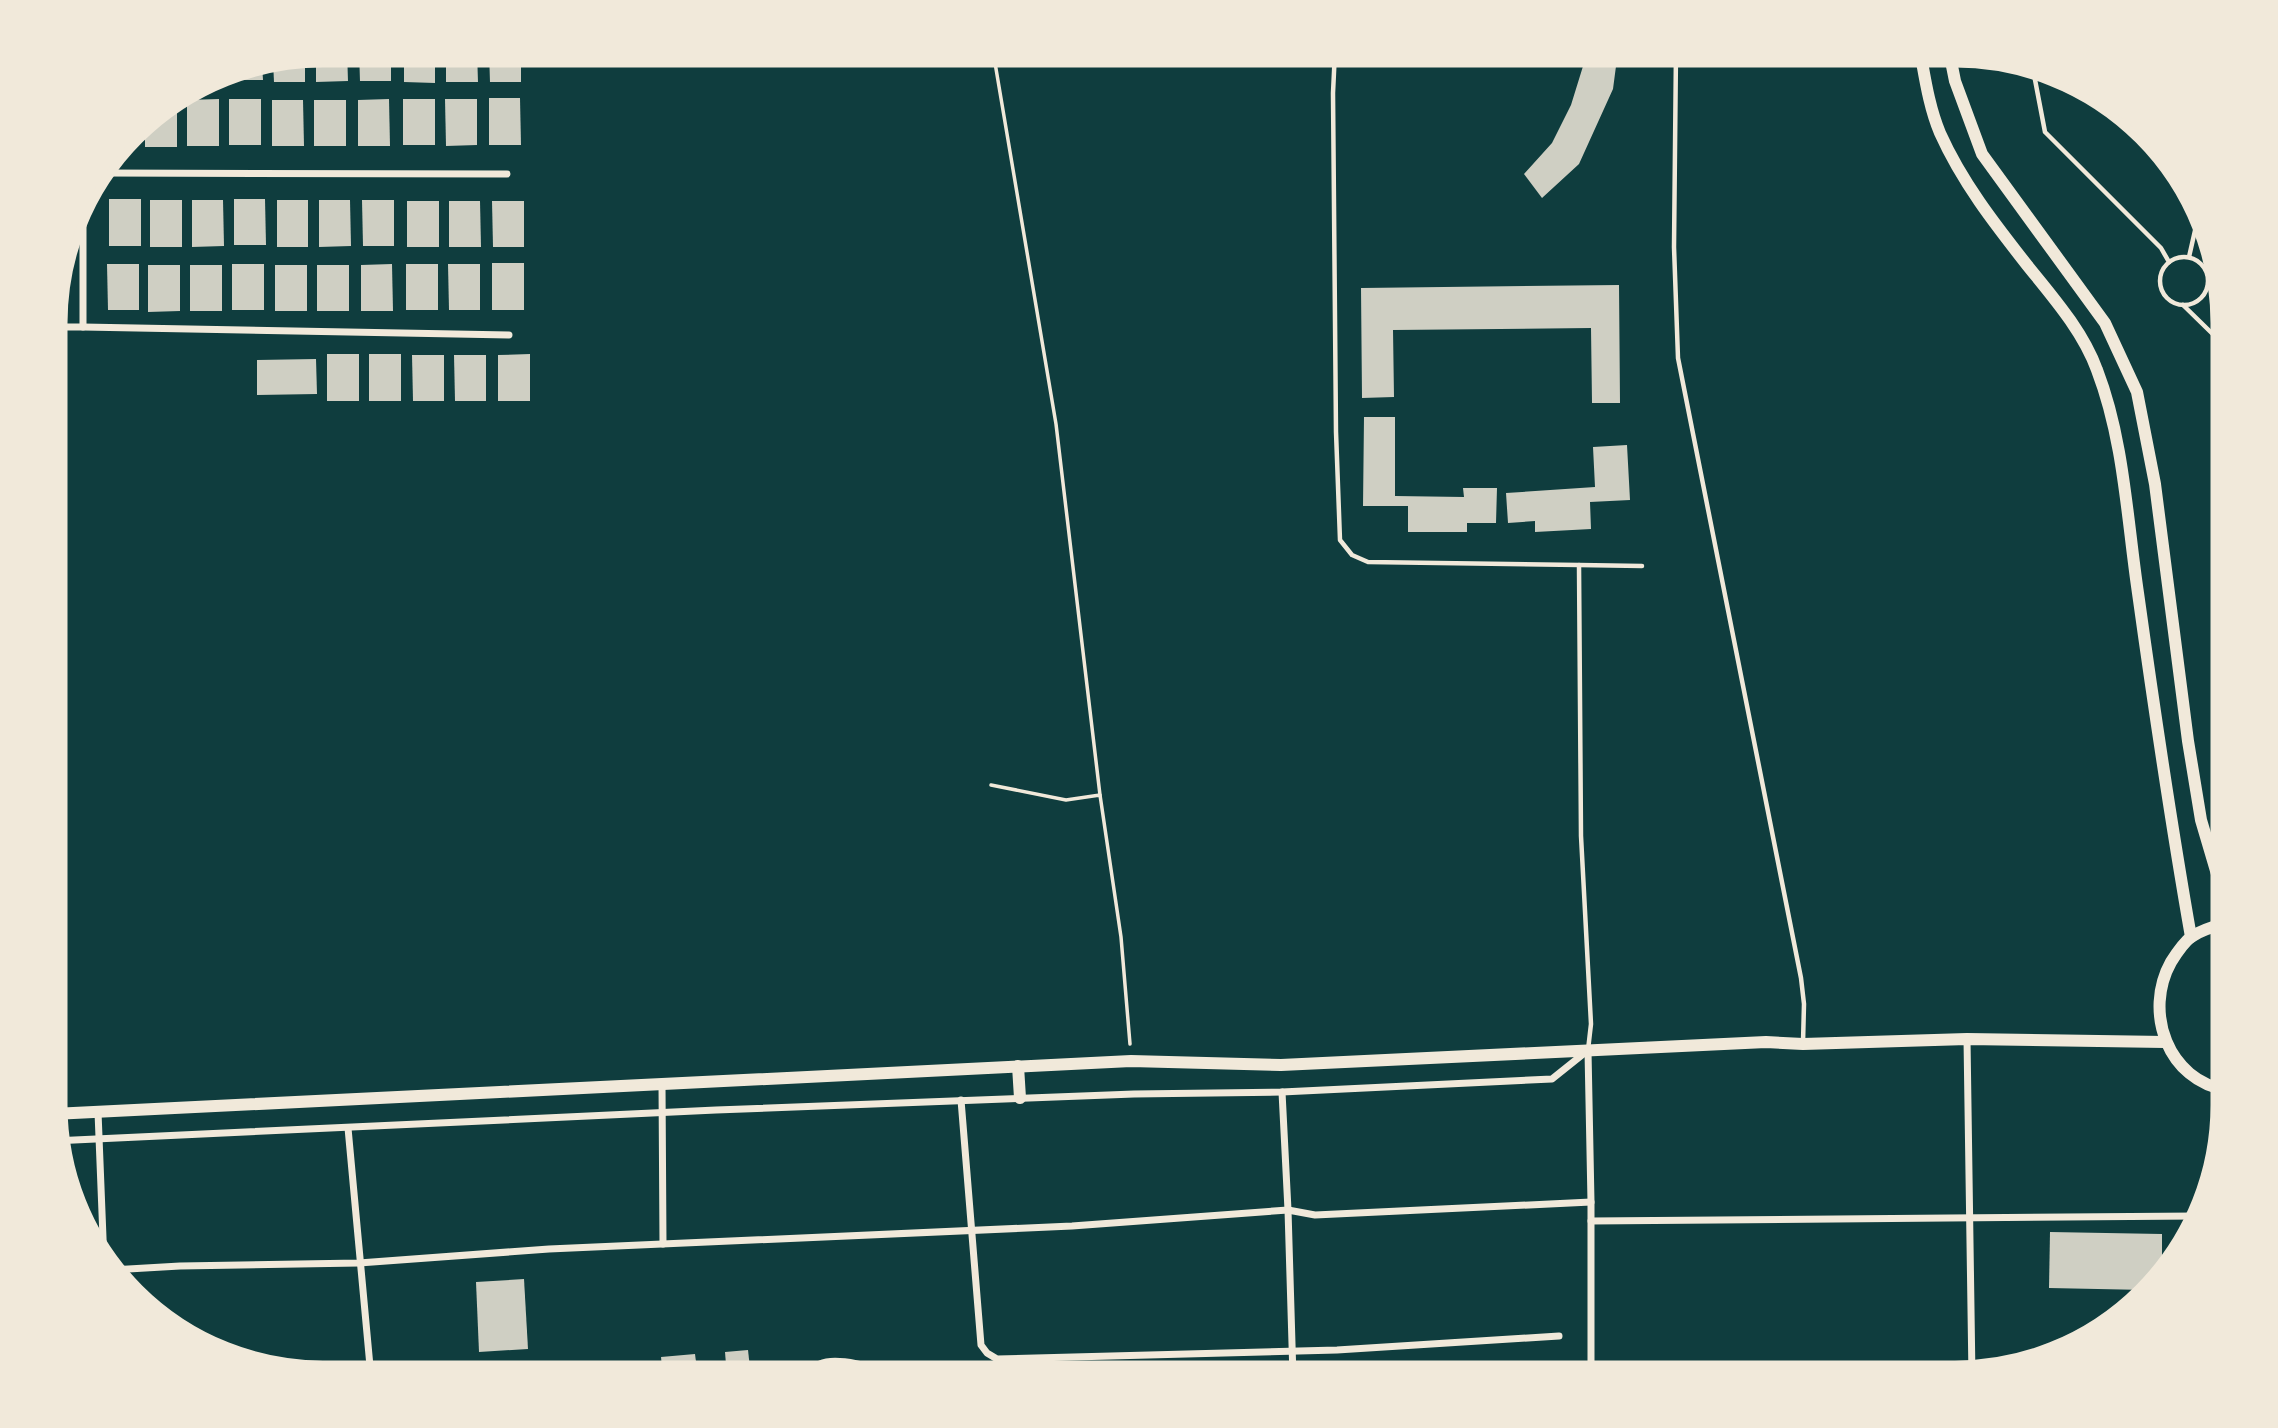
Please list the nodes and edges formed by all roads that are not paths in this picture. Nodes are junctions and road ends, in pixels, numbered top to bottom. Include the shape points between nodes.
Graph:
1 (1335, 63) edge
2 (1676, 63) edge
3 (1922, 63) edge
4 (1951, 63) edge
5 (2034, 76) edge
6 (111, 173) edge
7 (507, 174) dead end
8 (83, 224) edge
9 (2196, 226) edge
10 (2189, 257) junction
11 (2169, 262) junction
12 (2208, 285) junction
13 (2213, 292) edge
14 (2183, 305) junction
15 (63, 327) edge
16 (83, 327) junction
17 (509, 335) dead end
18 (2215, 336) edge
19 (1579, 565) junction
20 (1642, 566) dead end
21 (2215, 867) edge
22 (2215, 926) edge
23 (2191, 937) junction
24 (1967, 1039) junction
25 (2165, 1042) junction
26 (1803, 1044) junction
27 (1588, 1051) junction
28 (1018, 1066) junction
29 (662, 1084) junction
30 (2215, 1087) edge
31 (1282, 1093) junction
32 (1020, 1098) junction
33 (961, 1100) junction
34 (98, 1112) junction
35 (662, 1112) junction
36 (64, 1114) edge
37 (348, 1128) junction
38 (99, 1139) junction
39 (65, 1140) edge
40 (1591, 1202) junction
41 (1288, 1210) junction
42 (2190, 1216) edge
43 (1970, 1218) junction
44 (1591, 1221) junction
45 (973, 1231) junction
46 (103, 1243) edge
47 (663, 1244) junction
48 (359, 1263) junction
49 (122, 1269) edge
50 (1559, 1336) dead end
51 (1293, 1349) junction
52 (1972, 1364) edge
53 (370, 1365) edge
54 (819, 1365) edge
55 (866, 1365) edge
56 (1293, 1365) edge
57 (1591, 1365) edge

1 - 19 lane via 1340,540 1352,555 1368,562
2 - 26 lane via 1678,358 1801,978
3 - 23 street via 1939,131 1960,172 2070,322 2096,368 2106,397
4 - 21 street via 1982,154 2105,323 2137,392 2155,484 2190,754
5 - 11 lane via 2045,132 2161,248
6 - 7 street
8 - 16 street
9 - 10 lane
10 - 11 lane
10 - 12 lane via 2202,264
11 - 14 lane via 2161,284 2168,298
12 - 13 lane
12 - 14 lane via 2202,298
14 - 18 lane
15 - 16 street
16 - 17 street
19 - 20 lane
19 - 27 lane
22 - 23 street
23 - 25 street via 2161,984
24 - 25 street
24 - 26 street
24 - 43 street
25 - 30 street via 2178,1062
26 - 27 street
27 - 28 street via 1281,1065 1131,1060
27 - 31 street via 1552,1079
27 - 40 street
28 - 29 street
28 - 32 street
29 - 34 street
29 - 35 street
31 - 32 street
31 - 41 street
32 - 33 street
33 - 35 street
33 - 45 street
34 - 36 street
34 - 38 street
35 - 37 street
35 - 47 street
37 - 38 street
37 - 48 street
38 - 39 street
38 - 46 street
40 - 41 street via 1315,1215
40 - 44 street
41 - 45 street
41 - 51 street
42 - 43 street
43 - 44 street
43 - 52 street
44 - 57 street
45 - 47 street
45 - 51 street via 981,1345 997,1359
47 - 48 street
48 - 49 street
48 - 53 street
50 - 51 street
51 - 56 street
54 - 55 street

